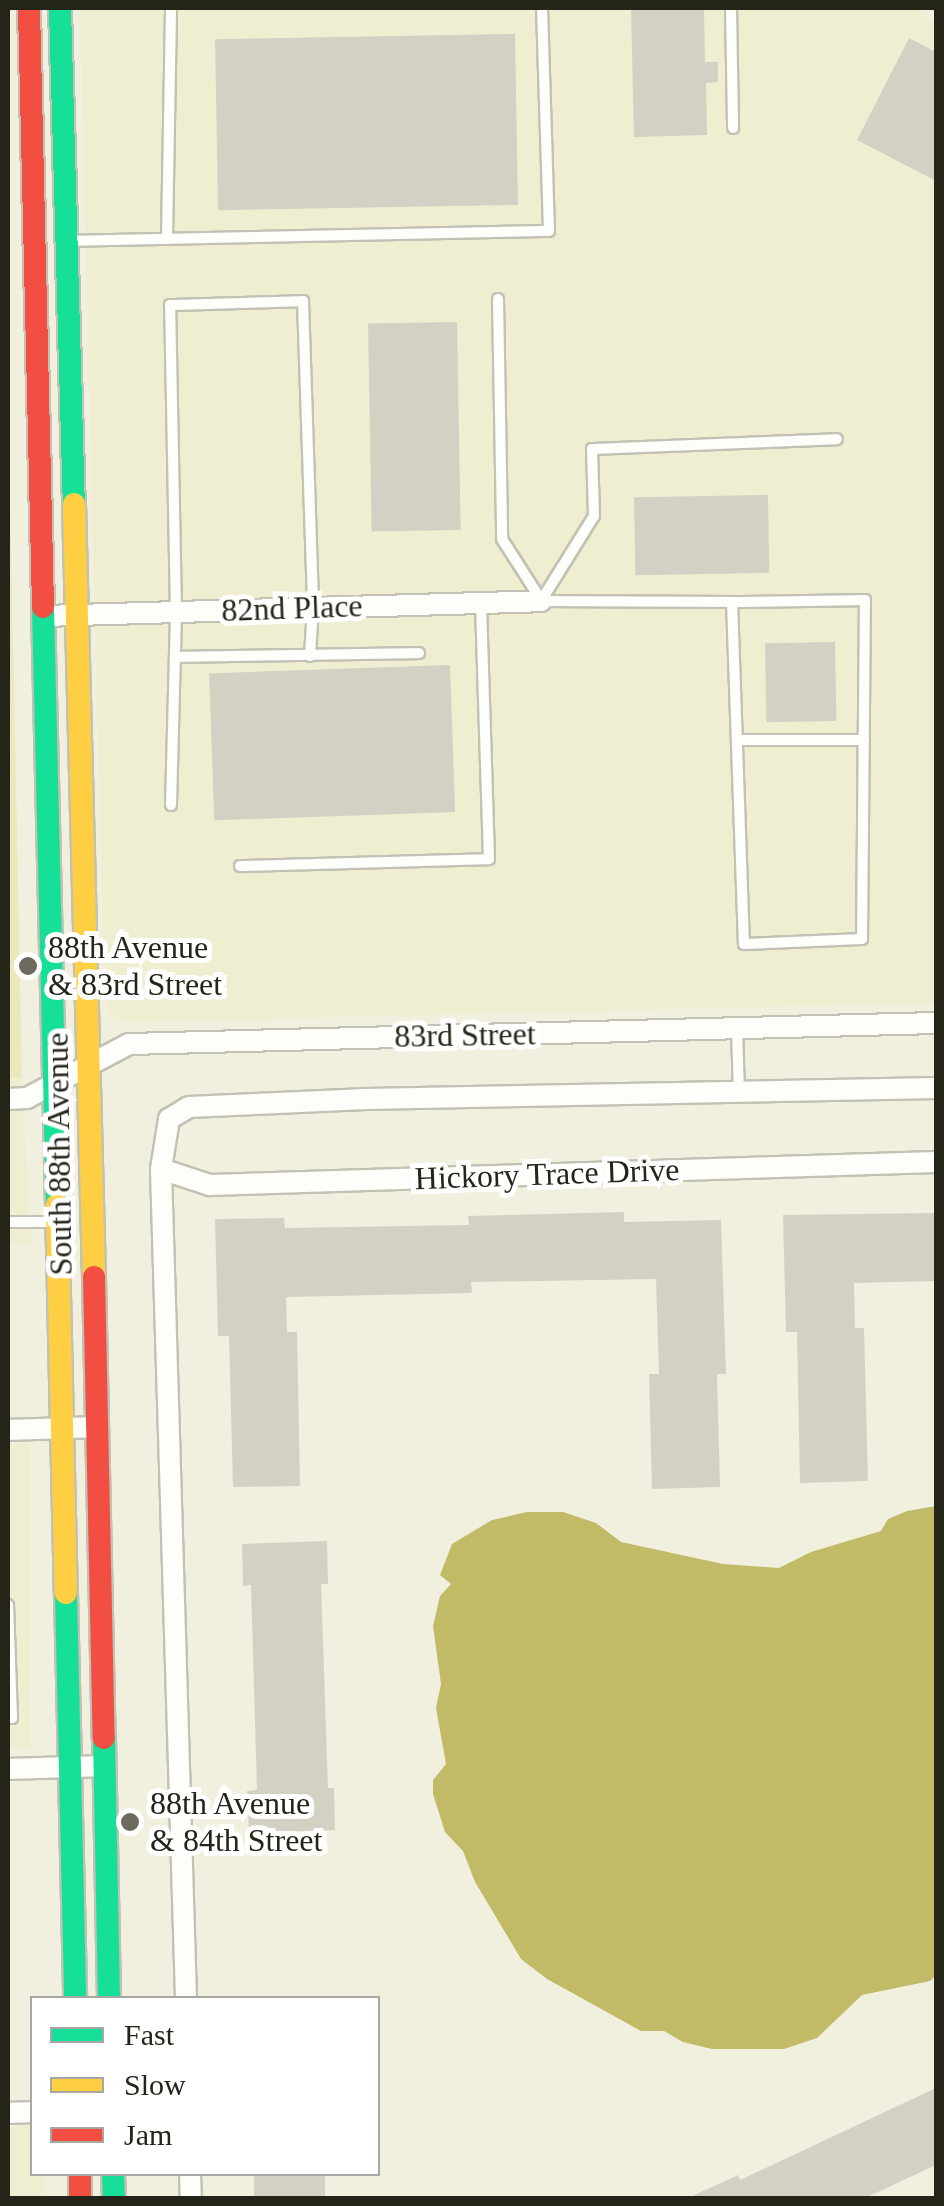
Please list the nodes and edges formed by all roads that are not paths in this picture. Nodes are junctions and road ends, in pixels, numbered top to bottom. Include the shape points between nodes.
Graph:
1 (29, 8) edge
2 (60, 8) edge
3 (170, 8) edge
4 (542, 8) edge
5 (731, 8) edge
6 (733, 128) dead end
7 (167, 239) junction
8 (66, 241) junction
9 (498, 299) dead end
10 (837, 439) dead end
11 (541, 600) junction
12 (481, 602) junction
13 (732, 602) junction
14 (313, 608) junction
15 (176, 612) junction
16 (43, 616) junction
17 (76, 616) junction
18 (420, 652) dead end
19 (310, 656) junction
20 (175, 657) junction
21 (737, 740) junction
22 (864, 740) junction
23 (172, 805) dead end
24 (240, 866) dead end
25 (936, 1023) edge
26 (737, 1028) junction
27 (90, 1065) junction
28 (54, 1084) junction
29 (936, 1088) edge
30 (739, 1092) junction
31 (8, 1099) edge
32 (936, 1162) edge
33 (161, 1169) junction
34 (8, 1222) edge
35 (57, 1222) junction
36 (97, 1427) junction
37 (62, 1428) junction
38 (8, 1430) edge
39 (8, 1605) edge
40 (8, 1718) edge
41 (104, 1766) junction
42 (70, 1767) junction
43 (8, 1769) edge
44 (75, 1996) edge
45 (109, 1996) edge
46 (186, 1996) edge

1 - 16 street, South 88th Avenue
2 - 8 street, South 88th Avenue
3 - 7 lane
4 - 7 lane via 548,231
5 - 6 lane
7 - 8 lane
8 - 17 street, South 88th Avenue
9 - 11 lane via 502,539
10 - 11 lane via 592,449 594,516
11 - 12 street, 82nd Place
11 - 13 lane
12 - 14 street, 82nd Place
12 - 24 lane via 489,860
13 - 21 lane
13 - 22 lane via 865,600
14 - 15 street, 82nd Place
14 - 15 lane via 303,301 170,305
14 - 19 lane
15 - 17 street, 82nd Place
15 - 20 lane
16 - 17 street, 82nd Place
16 - 28 street, South 88th Avenue
17 - 27 street, South 88th Avenue
18 - 19 lane
19 - 20 lane
20 - 23 lane
21 - 22 lane
21 - 22 lane via 744,944 862,939
25 - 26 street, 83rd Street
26 - 27 street, 83rd Street via 129,1044
26 - 30 lane
27 - 28 street, 83rd Street
27 - 36 street, South 88th Avenue
28 - 31 street, 83rd Street
28 - 35 street, South 88th Avenue
29 - 30 street
30 - 33 street via 189,1106 169,1120
32 - 33 street, Hickory Trace Drive via 210,1186
33 - 46 street
34 - 35 lane
35 - 37 street, South 88th Avenue
36 - 37 street
36 - 41 street, South 88th Avenue
37 - 38 street
37 - 42 street, South 88th Avenue
39 - 40 lane
41 - 42 street
41 - 45 street, South 88th Avenue
42 - 43 street
42 - 44 street, South 88th Avenue

